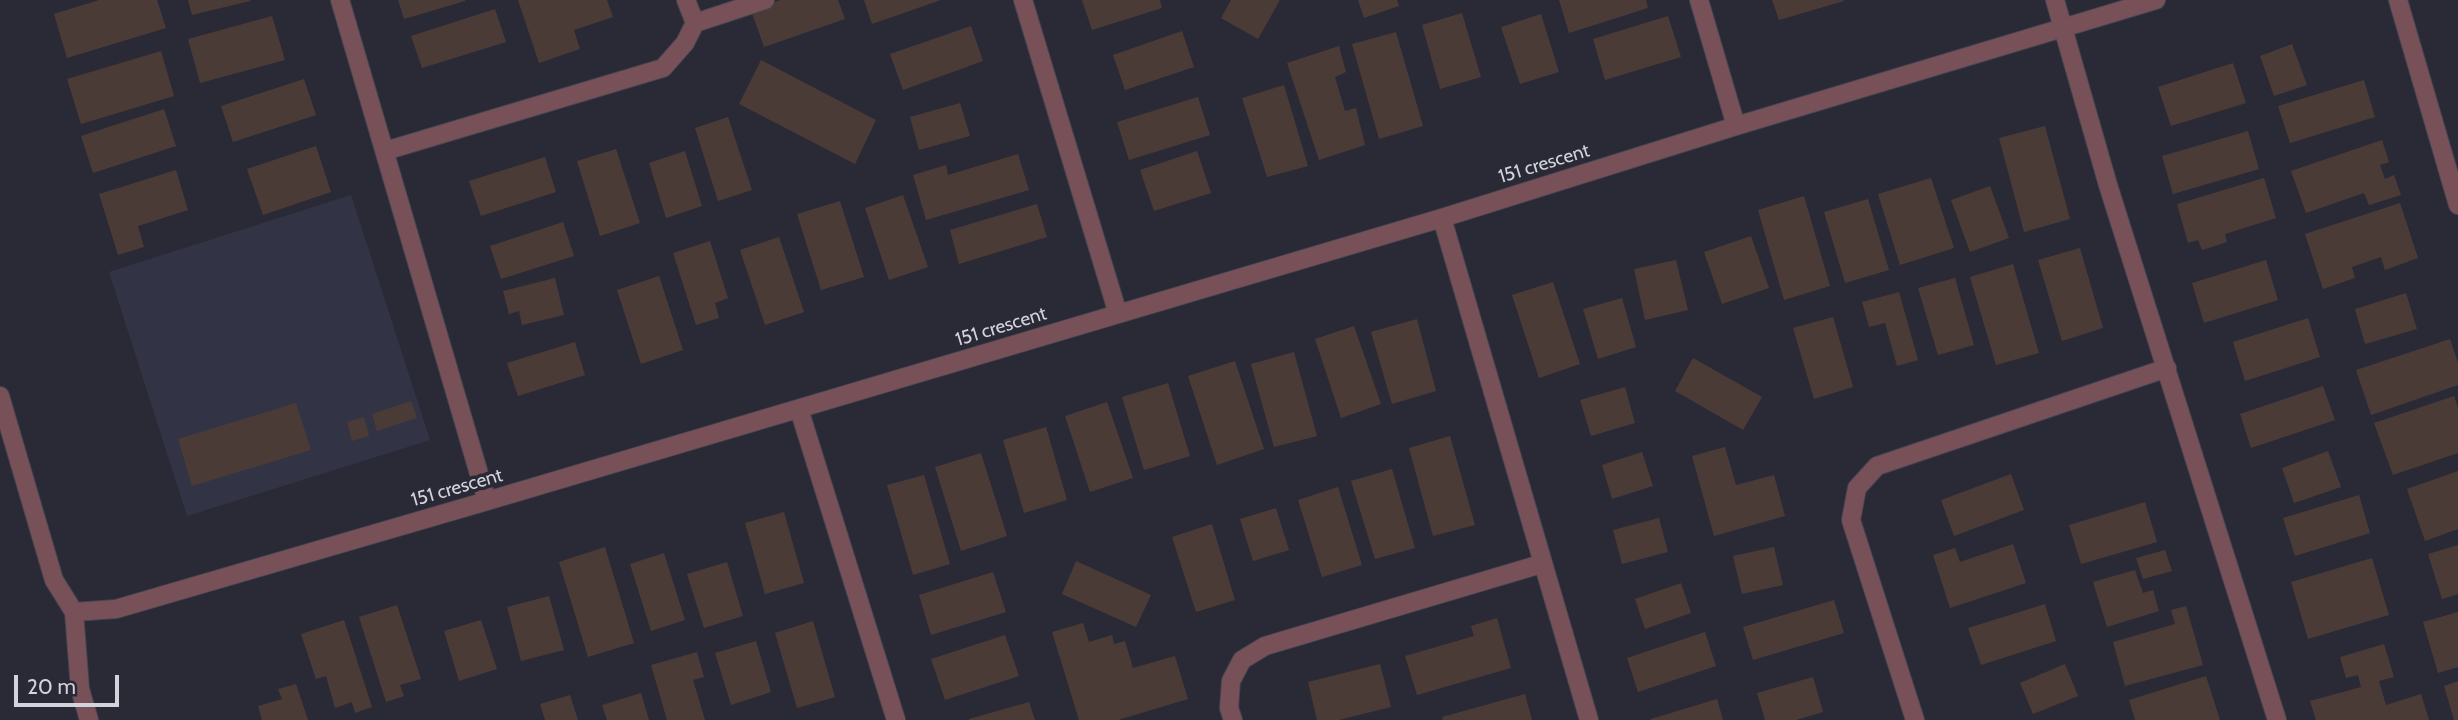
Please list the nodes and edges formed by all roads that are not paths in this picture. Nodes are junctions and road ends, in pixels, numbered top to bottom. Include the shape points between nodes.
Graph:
1 (340, 0) edge
2 (686, 0) edge
3 (765, 0) edge
4 (1023, 0) edge
5 (1699, 0) edge
6 (2055, 0) edge
7 (2156, 0) edge
8 (2398, 0) edge
9 (695, 23) junction
10 (2063, 28) junction
11 (1735, 126) junction
12 (385, 151) junction
13 (2458, 205) edge
14 (1441, 218) junction
15 (1118, 314) junction
16 (2167, 368) junction
17 (0, 396) edge
18 (799, 409) junction
19 (487, 501) junction
20 (1542, 564) junction
21 (74, 612) junction
22 (89, 720) edge
23 (897, 720) edge
24 (1233, 720) edge
25 (1589, 720) edge
26 (1915, 720) edge
27 (2277, 720) edge

1 - 12 street
2 - 9 street
3 - 9 street
4 - 15 street
5 - 11 street
6 - 10 street
7 - 10 street, 151 crescent
8 - 13 street
9 - 12 street via 663,68
10 - 11 street, 151 crescent
10 - 16 street
11 - 14 street, 151 crescent
12 - 19 street
14 - 15 street, 151 crescent
14 - 20 street
15 - 18 street, 151 crescent
16 - 26 street via 1877,467 1857,488 1851,520
16 - 27 street
17 - 21 street via 54,579
18 - 19 street, 151 crescent
18 - 23 street
19 - 21 street, 151 crescent via 116,609
20 - 24 street via 1265,646 1242,660 1231,681
20 - 25 street
21 - 22 street via 80,689

